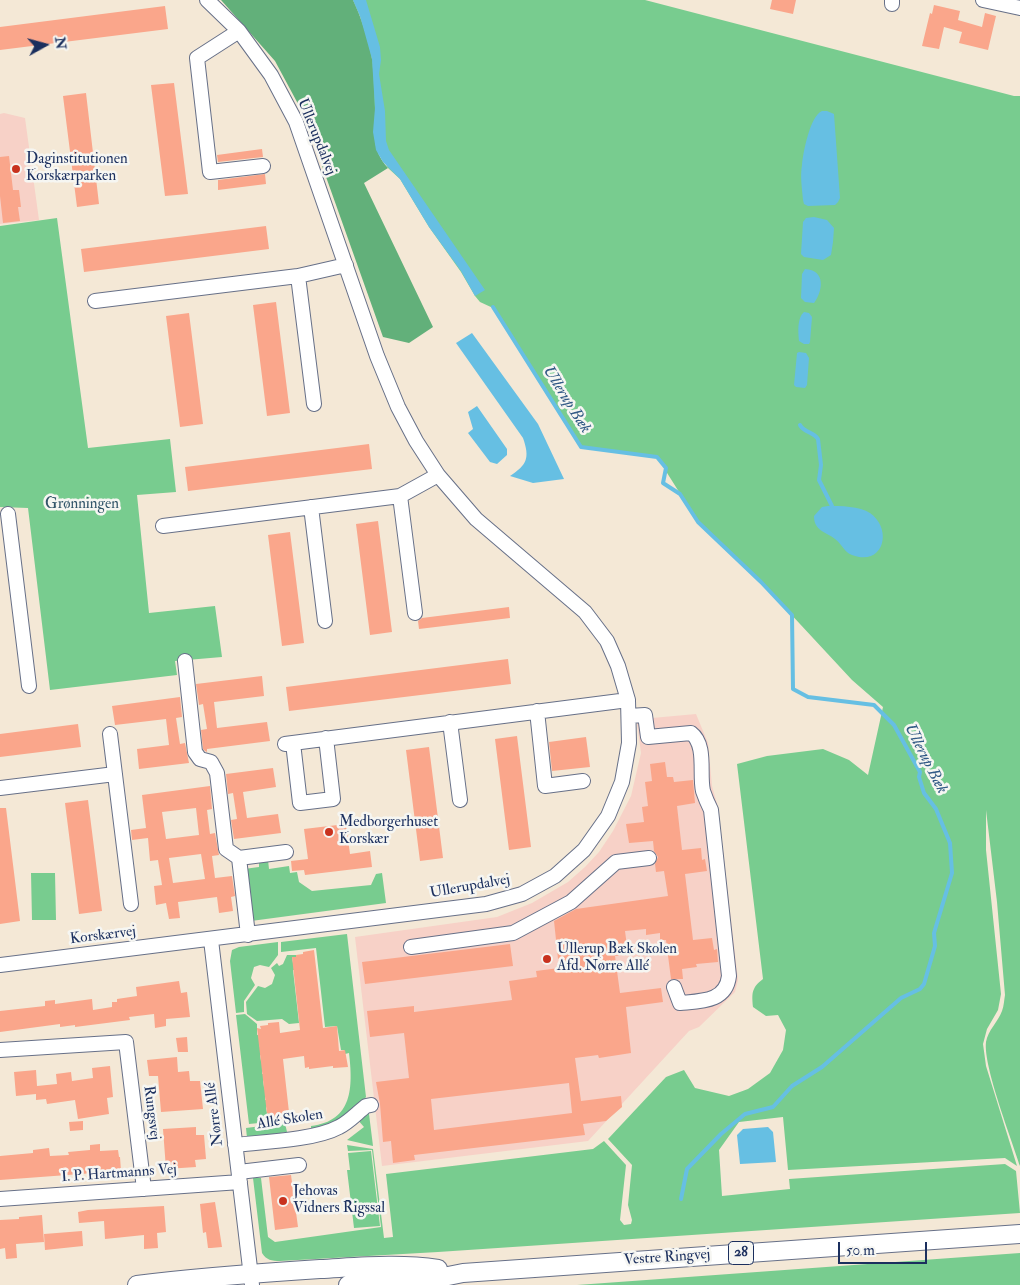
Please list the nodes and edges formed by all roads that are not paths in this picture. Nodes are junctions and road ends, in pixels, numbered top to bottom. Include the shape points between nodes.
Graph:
1 (207, 0) edge
2 (983, 0) edge
3 (1020, 8) edge
4 (239, 31) junction
5 (262, 166) dead end
6 (346, 265) junction
7 (298, 276) junction
8 (95, 301) dead end
9 (314, 404) dead end
10 (438, 475) junction
11 (400, 496) junction
12 (311, 507) junction
13 (8, 514) dead end
14 (163, 526) dead end
15 (6, 557) edge
16 (415, 613) dead end
17 (325, 620) dead end
18 (184, 661) dead end
19 (29, 686) dead end
20 (628, 700) junction
21 (537, 712) junction
22 (629, 716) junction
23 (450, 722) junction
24 (110, 734) dead end
25 (326, 738) junction
26 (114, 774) junction
27 (583, 781) dead end
28 (0, 788) edge
29 (460, 800) dead end
30 (286, 852) dead end
31 (239, 858) junction
32 (648, 858) dead end
33 (131, 904) dead end
34 (248, 935) junction
35 (211, 940) junction
36 (412, 947) dead end
37 (0, 965) edge
38 (674, 987) dead end
39 (0, 1050) edge
40 (371, 1105) dead end
41 (235, 1145) junction
42 (298, 1165) dead end
43 (239, 1177) junction
44 (144, 1188) junction
45 (0, 1199) edge
46 (1020, 1234) edge
47 (463, 1273) junction
48 (253, 1281) edge
49 (137, 1285) edge
50 (220, 1285) edge
51 (348, 1285) edge

1 - 4 street, Ullerupdalvej
2 - 3 street
4 - 5 street via 197,58 210,172
4 - 6 street, Ullerupdalvej via 271,75 296,122
6 - 7 street
6 - 10 street, Ullerupdalvej via 398,407
7 - 8 street
7 - 9 street
10 - 11 street
10 - 20 street, Ullerupdalvej via 476,519 585,612 607,641
11 - 12 street
11 - 16 street
12 - 14 street
12 - 17 street
13 - 15 street
15 - 19 street
18 - 31 street via 195,752 200,759 211,762 217,773 226,849
20 - 21 street
20 - 22 street, Ullerupdalvej
21 - 23 street
21 - 27 street via 545,786
22 - 34 street, Ullerupdalvej via 629,743 622,782 608,816 584,850 555,876 522,894 486,904
22 - 38 street via 645,715 648,738 691,733 696,737 703,791 711,810 728,985 709,1000 680,1003
23 - 25 street
23 - 29 street
24 - 26 street, Korskærvej
25 - 25 street via 289,743 300,803 333,799
26 - 28 street
26 - 33 street, Korskærvej
30 - 31 street
31 - 34 street
32 - 36 street via 616,862 571,902 513,933
34 - 35 street, Ullerupdalvej
35 - 37 street, Korskærvej
35 - 41 street, Nørre Allé
39 - 44 street, Rungsvej via 126,1042
40 - 41 street, Allé Skolen via 328,1132
41 - 43 street, Nørre Allé
42 - 43 street, I. P. Hartmanns Vej
43 - 44 street, I. P. Hartmanns Vej
43 - 48 street, Nørre Allé
44 - 45 street, I. P. Hartmanns Vej
46 - 47 main road, Vestre Ringvej / 28
47 - 48 main road, Vestre Ringvej / 28 via 431,1268 360,1267
47 - 51 main road, Vestre Ringvej / 28
48 - 49 main road, Vestre Ringvej / 28 via 195,1278
48 - 50 main road

